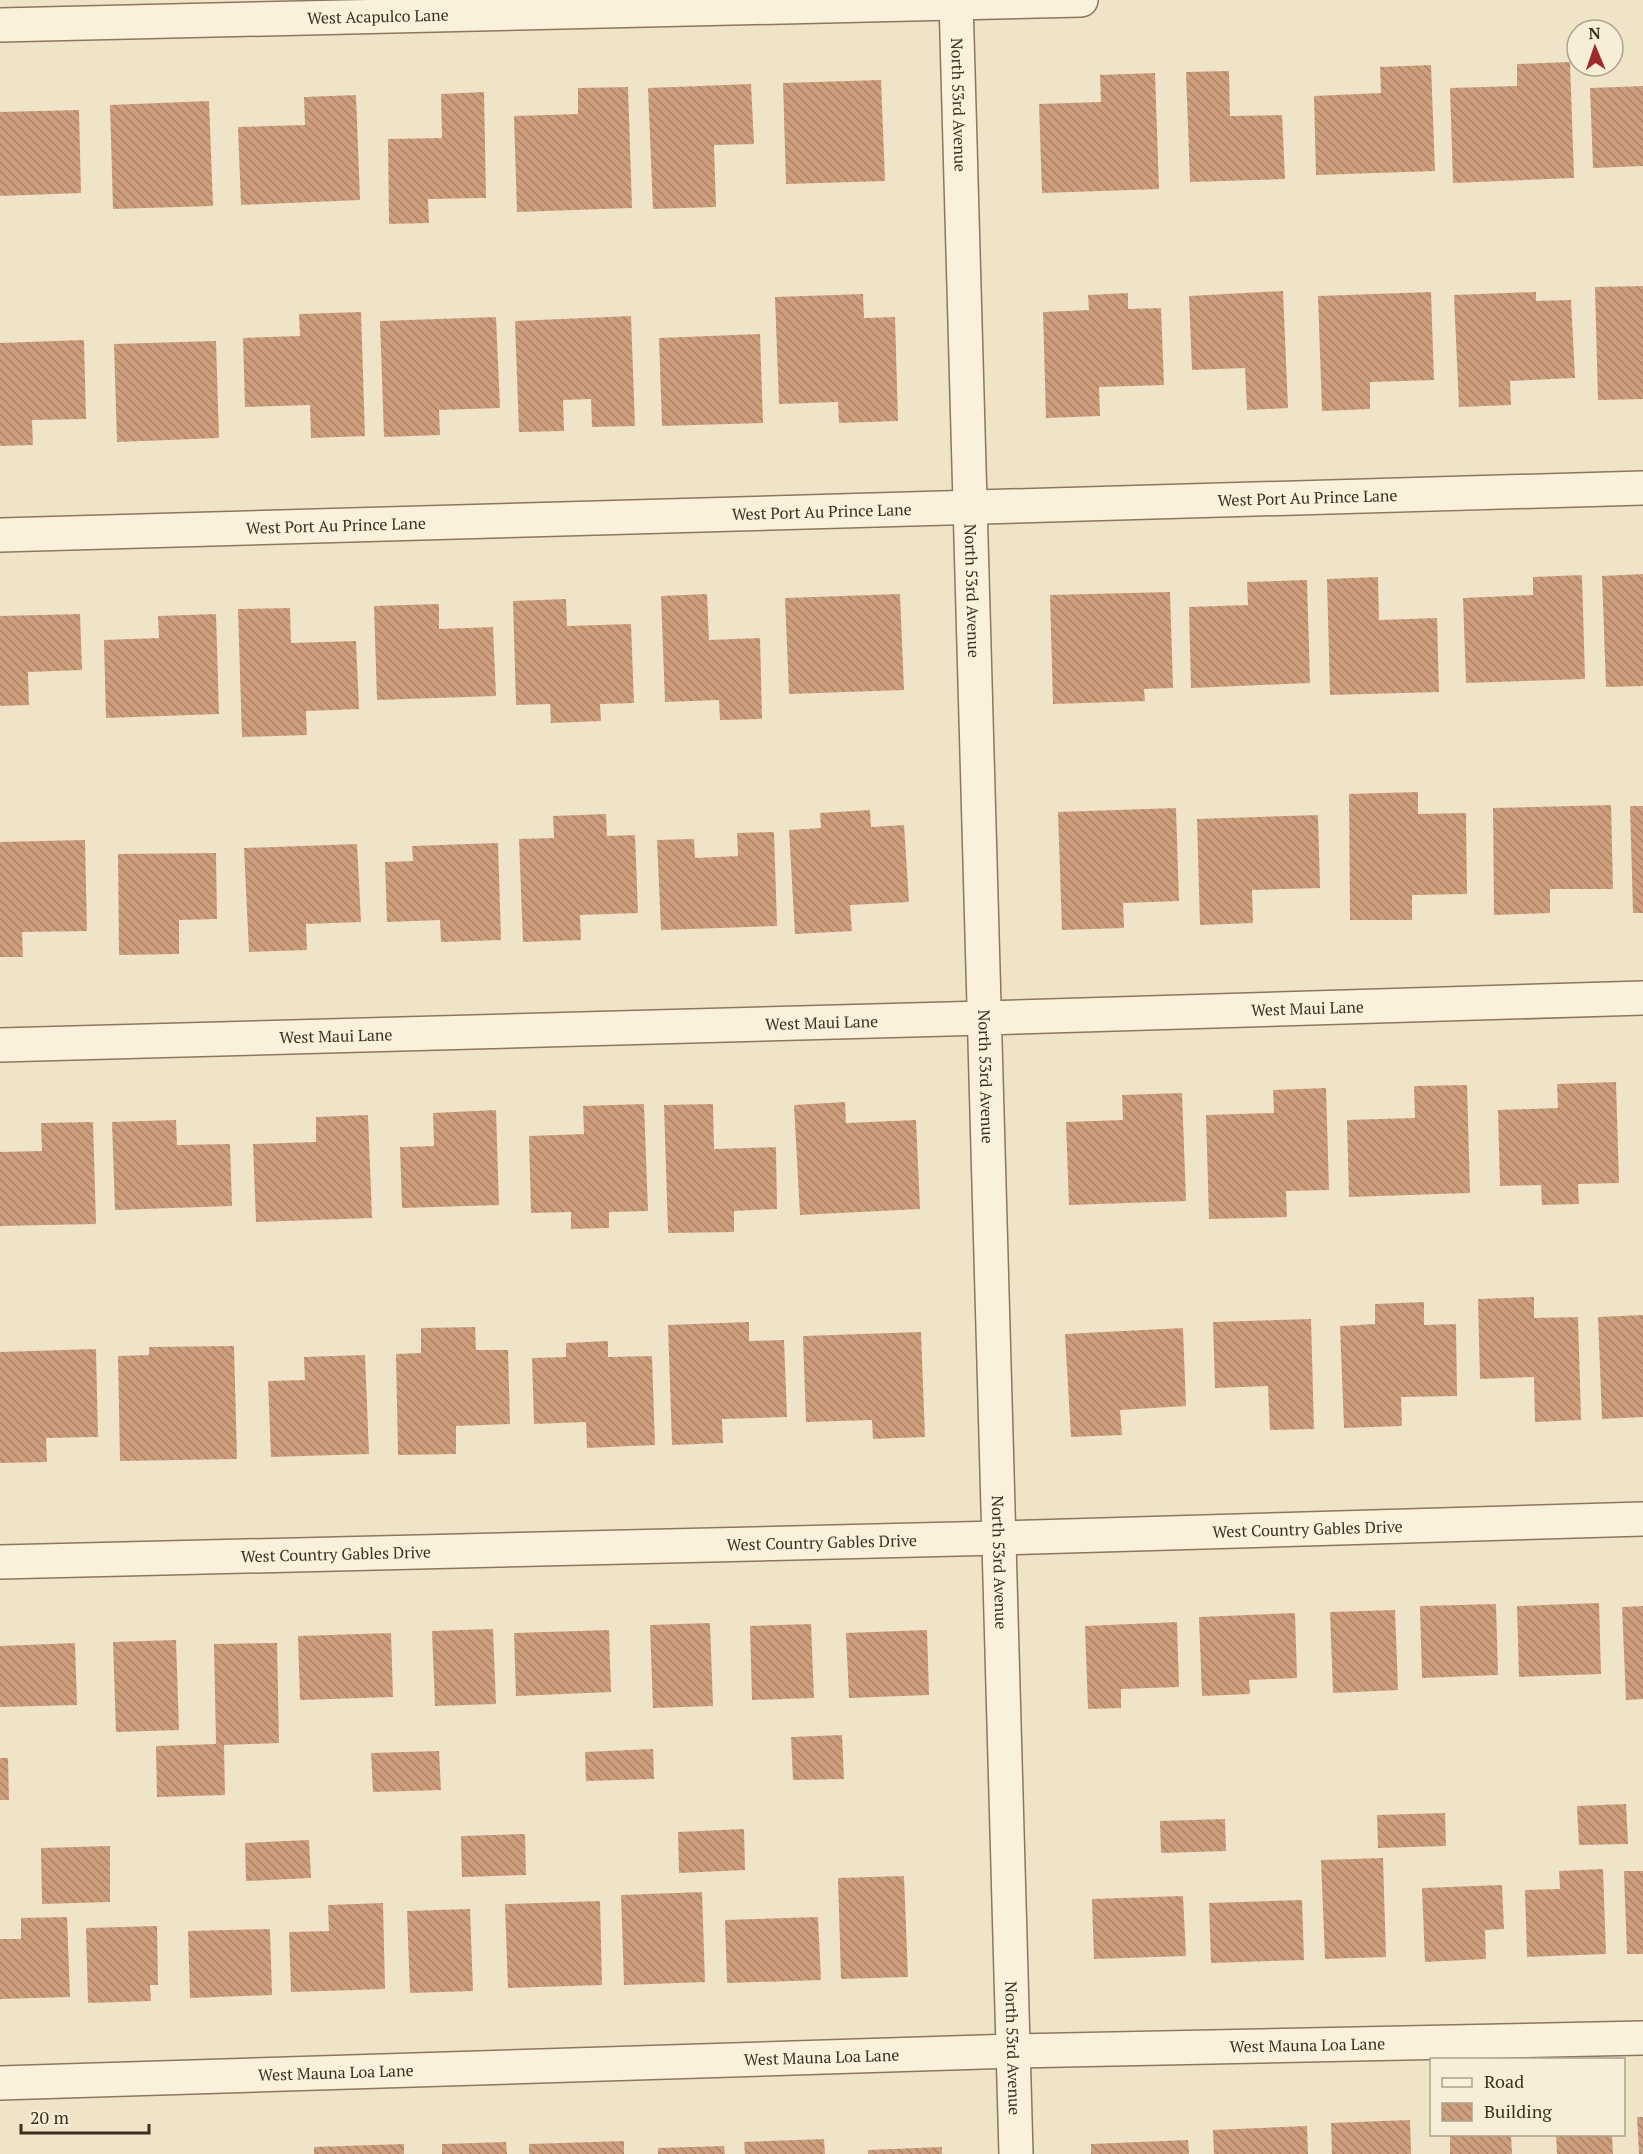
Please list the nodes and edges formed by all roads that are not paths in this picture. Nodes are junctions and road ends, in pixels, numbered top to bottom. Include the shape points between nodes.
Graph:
1 (1081, 0) edge
2 (956, 2) edge
3 (0, 25) edge
4 (1643, 488) edge
5 (970, 506) junction
6 (0, 535) edge
7 (1643, 998) edge
8 (985, 1018) junction
9 (0, 1045) edge
10 (1643, 1519) edge
11 (999, 1538) junction
12 (0, 1562) edge
13 (1643, 2038) edge
14 (1014, 2051) junction
15 (0, 2084) edge
16 (1016, 2154) edge

1 - 2 street, West Acapulco Lane
2 - 3 street, West Acapulco Lane
2 - 5 street, North 53rd Avenue
4 - 5 street, West Port Au Prince Lane
5 - 6 street, West Port Au Prince Lane
5 - 8 street, North 53rd Avenue
7 - 8 street, West Maui Lane
8 - 9 street, West Maui Lane
8 - 11 street, North 53rd Avenue
10 - 11 street, West Country Gables Drive
11 - 12 street, West Country Gables Drive
11 - 14 street, North 53rd Avenue
13 - 14 street, West Mauna Loa Lane
14 - 15 street, West Mauna Loa Lane
14 - 16 street, North 53rd Avenue

